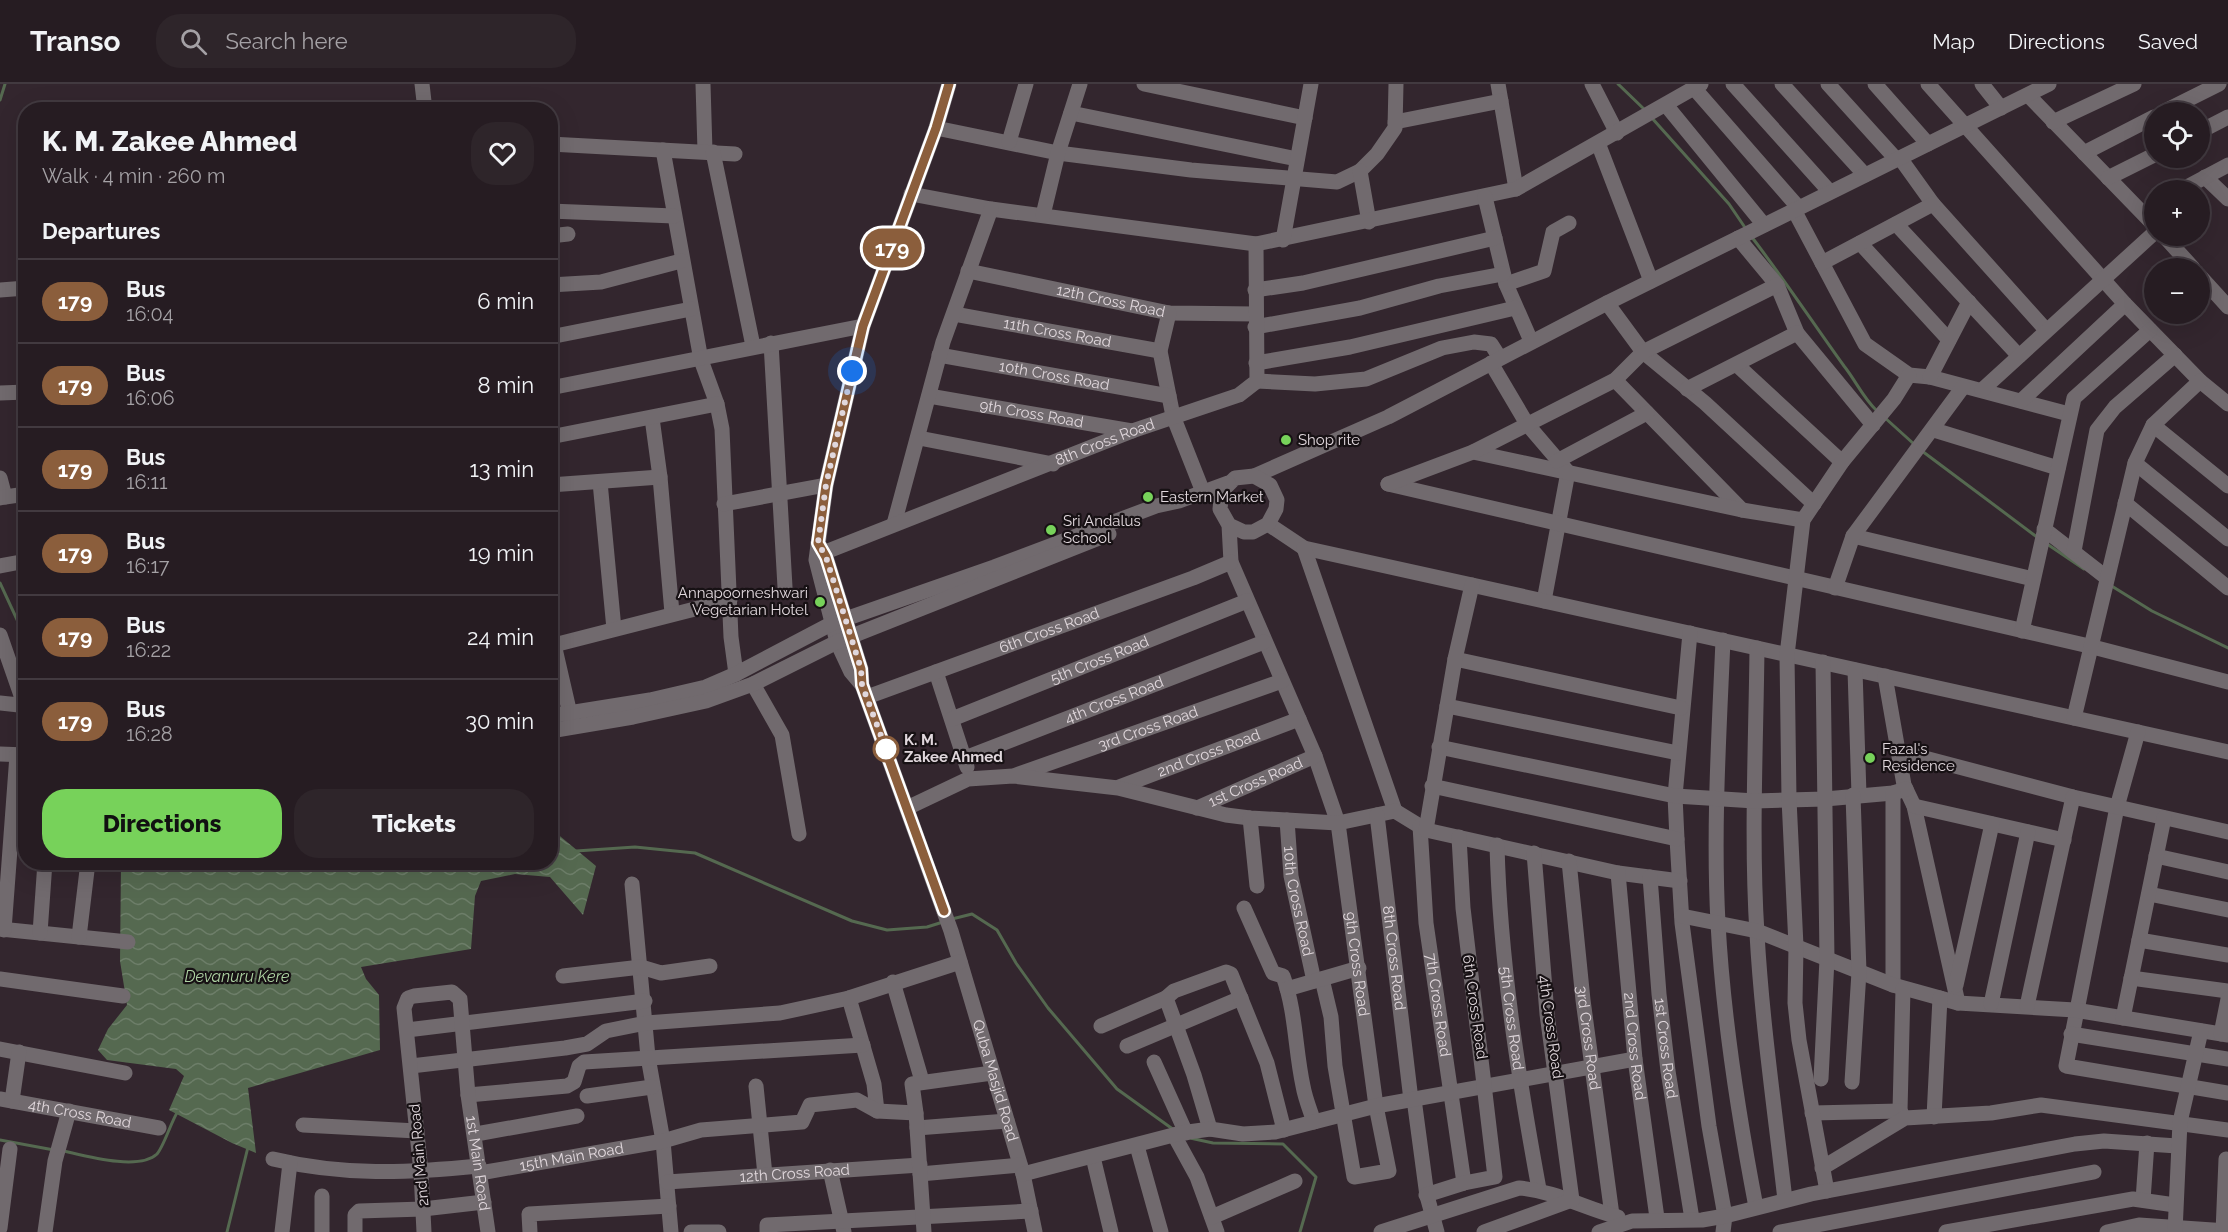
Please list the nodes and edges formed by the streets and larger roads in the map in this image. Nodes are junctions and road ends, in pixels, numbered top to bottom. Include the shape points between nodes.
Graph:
1 (422, 84) edge
2 (703, 84) edge
3 (949, 84) edge
4 (1026, 84) edge
5 (1080, 84) edge
6 (1143, 84) edge
7 (1311, 84) edge
8 (1396, 84) edge
9 (1498, 84) edge
10 (1592, 84) edge
11 (1733, 84) edge
12 (1782, 84) edge
13 (1828, 84) edge
14 (1875, 84) edge
15 (1928, 84) edge
16 (1982, 84) edge
17 (2049, 84) edge
18 (2134, 84) edge
19 (2219, 84) edge
20 (1692, 87) edge
21 (2029, 90) edge
22 (1501, 101) junction
23 (424, 102) edge
24 (2183, 102) edge
25 (1663, 107) junction
26 (2001, 108) junction
27 (1071, 113) junction
28 (2228, 117) edge
29 (1305, 118) junction
30 (1395, 122) junction
31 (2053, 122) junction
32 (2144, 122) edge
33 (1966, 125) junction
34 (2210, 126) edge
35 (936, 128) junction
36 (1617, 133) junction
37 (1009, 142) junction
38 (1598, 143) junction
39 (558, 144) edge
40 (1929, 144) junction
41 (663, 150) junction
42 (709, 151) junction
43 (1058, 153) junction
44 (2084, 153) junction
45 (735, 154) dead end
46 (1297, 159) junction
47 (1898, 159) junction
48 (2144, 160) edge
49 (2228, 165) edge
50 (1360, 171) junction
51 (1865, 175) junction
52 (2205, 177) junction
53 (2108, 178) junction
54 (2199, 180) edge
55 (1293, 181) junction
56 (1516, 189) junction
57 (1830, 192) junction
58 (911, 194) junction
59 (1485, 197) junction
60 (2228, 199) edge
61 (1933, 204) junction
62 (2144, 206) edge
63 (991, 209) junction
64 (1796, 209) junction
65 (558, 211) edge
66 (1043, 215) junction
67 (674, 216) junction
68 (1369, 222) junction
69 (1569, 223) dead end
70 (1896, 224) junction
71 (1761, 226) junction
72 (568, 234) dead end
73 (558, 235) edge
74 (1740, 236) junction
75 (1495, 238) junction
76 (1283, 240) junction
77 (2144, 242) edge
78 (1860, 243) junction
79 (1256, 244) junction
80 (2173, 246) edge
81 (2184, 258) edge
82 (681, 261) junction
83 (1822, 263) junction
84 (968, 271) junction
85 (1505, 279) junction
86 (2104, 280) junction
87 (1651, 281) junction
88 (558, 285) edge
89 (1777, 285) junction
90 (2210, 287) edge
91 (18, 289) edge
92 (0, 290) edge
93 (1255, 290) junction
94 (1969, 302) junction
95 (1607, 303) junction
96 (2125, 304) junction
97 (2228, 307) edge
98 (1515, 308) junction
99 (691, 309) junction
100 (1169, 313) junction
101 (954, 314) junction
102 (1255, 320) junction
103 (863, 326) junction
104 (2046, 330) junction
105 (2150, 330) junction
106 (1797, 333) junction
107 (558, 335) edge
108 (1949, 340) junction
109 (1531, 341) junction
110 (771, 343) junction
111 (753, 346) junction
112 (1160, 351) junction
113 (1643, 352) junction
114 (939, 355) junction
115 (2175, 355) junction
116 (2019, 356) junction
117 (701, 360) junction
118 (1495, 361) junction
119 (1257, 363) junction
120 (1737, 365) junction
121 (1909, 375) junction
122 (1930, 377) junction
123 (1615, 380) junction
124 (1257, 381) junction
125 (2200, 381) junction
126 (558, 387) edge
127 (1963, 387) junction
128 (1687, 389) junction
129 (1982, 390) junction
130 (18, 392) edge
131 (0, 393) edge
132 (929, 396) junction
133 (1169, 396) junction
134 (2021, 401) junction
135 (717, 404) junction
136 (2228, 405) edge
137 (1647, 413) junction
138 (2069, 414) junction
139 (1173, 416) junction
140 (652, 418) junction
141 (1527, 424) junction
142 (1873, 425) junction
143 (2153, 425) junction
144 (1132, 431) junction
145 (1931, 434) junction
146 (558, 436) edge
147 (919, 438) junction
148 (1473, 452) junction
149 (1842, 462) junction
150 (2135, 463) junction
151 (1053, 464) junction
152 (1563, 466) junction
153 (2058, 468) junction
154 (1254, 476) junction
155 (660, 477) junction
156 (0, 478) edge
157 (600, 482) junction
158 (1228, 483) junction
159 (558, 485) edge
160 (826, 485) junction
161 (2228, 486) edge
162 (1203, 492) junction
163 (18, 495) edge
164 (780, 495) junction
165 (2, 498) edge
166 (1179, 501) junction
167 (2125, 503) junction
168 (724, 504) junction
169 (1814, 504) junction
170 (1742, 510) junction
171 (1803, 520) junction
172 (894, 524) junction
173 (1268, 524) junction
174 (1229, 525) junction
175 (1556, 525) junction
176 (2044, 532) junction
177 (1853, 536) junction
178 (2228, 539) edge
179 (821, 548) junction
180 (1304, 548) junction
181 (2074, 551) junction
182 (1231, 562) junction
183 (18, 563) edge
184 (0, 566) edge
185 (1795, 579) junction
186 (2033, 579) junction
187 (2107, 580) junction
188 (1472, 585) junction
189 (785, 587) dead end
190 (1835, 588) junction
191 (2228, 588) edge
192 (730, 600) junction
193 (1247, 601) junction
194 (1544, 601) junction
195 (672, 613) junction
196 (838, 622) junction
197 (614, 629) junction
198 (2022, 631) junction
199 (1690, 633) junction
200 (0, 635) edge
201 (844, 639) junction
202 (1723, 640) junction
203 (1264, 642) junction
204 (558, 644) edge
205 (2090, 646) junction
206 (1757, 648) junction
207 (1787, 654) junction
208 (1455, 659) junction
209 (558, 662) edge
210 (1823, 662) junction
211 (1855, 670) junction
212 (936, 672) junction
213 (736, 674) junction
214 (1885, 676) junction
215 (1282, 681) junction
216 (2228, 682) edge
217 (753, 684) junction
218 (18, 687) edge
219 (865, 691) junction
220 (0, 703) edge
221 (18, 705) edge
222 (1447, 706) junction
223 (1681, 708) junction
224 (570, 714) junction
225 (558, 715) edge
226 (2074, 718) junction
227 (952, 719) junction
228 (1299, 719) junction
229 (558, 730) edge
230 (2138, 732) junction
231 (1439, 747) junction
232 (1898, 751) junction
233 (2228, 752) edge
234 (1678, 753) junction
235 (0, 754) edge
236 (18, 755) edge
237 (1315, 756) junction
238 (965, 758) junction
239 (1012, 776) junction
240 (968, 779) junction
241 (18, 782) edge
242 (1432, 786) junction
243 (1118, 788) junction
244 (1900, 791) junction
245 (1856, 795) junction
246 (1675, 796) junction
247 (2073, 797) junction
248 (1716, 799) junction
249 (1789, 799) junction
250 (1825, 799) junction
251 (1755, 801) junction
252 (1914, 806) junction
253 (2117, 807) junction
254 (907, 808) junction
255 (1197, 808) junction
256 (1395, 811) junction
257 (1377, 815) junction
258 (1250, 818) junction
259 (2164, 818) junction
260 (1287, 820) junction
261 (1338, 823) junction
262 (1992, 824) junction
263 (1424, 828) junction
264 (2028, 832) junction
265 (2228, 832) edge
266 (799, 834) dead end
267 (1459, 837) junction
268 (1677, 839) junction
269 (2064, 840) junction
270 (1497, 845) junction
271 (1534, 853) junction
272 (2156, 856) junction
273 (1569, 861) junction
274 (44, 870) edge
275 (87, 870) edge
276 (2228, 872) edge
277 (1618, 873) junction
278 (1650, 877) junction
279 (1680, 881) junction
280 (632, 884) dead end
281 (1257, 886) dead end
282 (2149, 894) junction
283 (1244, 908) dead end
284 (2228, 910) edge
285 (1682, 916) junction
286 (1718, 923) junction
287 (2, 929) edge
288 (1756, 931) junction
289 (40, 933) junction
290 (79, 937) junction
291 (2139, 939) junction
292 (128, 942) dead end
293 (1796, 946) junction
294 (2228, 955) edge
295 (1827, 959) junction
296 (960, 962) junction
297 (710, 966) dead end
298 (640, 967) junction
299 (1359, 968) junction
300 (1859, 972) junction
301 (563, 976) dead end
302 (2131, 978) junction
303 (0, 979) edge
304 (1318, 980) junction
305 (893, 982) junction
306 (1898, 987) junction
307 (1287, 989) junction
308 (2228, 991) edge
309 (123, 996) dead end
310 (1956, 997) junction
311 (849, 998) junction
312 (1166, 998) junction
313 (1240, 998) junction
314 (1940, 998) junction
315 (2228, 999) edge
316 (645, 1000) junction
317 (1991, 1004) junction
318 (2027, 1006) junction
319 (2075, 1010) junction
320 (2123, 1018) junction
321 (462, 1022) junction
322 (646, 1023) junction
323 (1177, 1025) junction
324 (1101, 1026) dead end
325 (407, 1030) junction
326 (2200, 1031) junction
327 (2072, 1034) junction
328 (2224, 1034) edge
329 (863, 1045) junction
330 (1127, 1046) dead end
331 (0, 1049) edge
332 (19, 1053) junction
333 (2195, 1053) junction
334 (648, 1057) junction
335 (1635, 1059) junction
336 (2228, 1059) edge
337 (465, 1060) junction
338 (1154, 1062) dead end
339 (1592, 1065) junction
340 (412, 1072) junction
341 (125, 1073) dead end
342 (992, 1073) junction
343 (1557, 1073) junction
344 (1821, 1079) dead end
345 (922, 1081) junction
346 (1519, 1081) junction
347 (1852, 1082) dead end
348 (756, 1086) dead end
349 (1486, 1086) junction
350 (2188, 1086) junction
351 (652, 1087) junction
352 (1450, 1093) junction
353 (2228, 1093) edge
354 (468, 1095) junction
355 (587, 1096) dead end
356 (6, 1100) edge
357 (1412, 1100) junction
358 (1376, 1106) junction
359 (69, 1111) junction
360 (877, 1111) junction
361 (916, 1113) junction
362 (1812, 1113) junction
363 (1343, 1114) junction
364 (1902, 1115) junction
365 (577, 1116) dead end
366 (1934, 1117) junction
367 (1007, 1122) junction
368 (1314, 1122) junction
369 (2180, 1122) junction
370 (303, 1125) dead end
371 (760, 1126) junction
372 (159, 1128) dead end
373 (917, 1128) junction
374 (1210, 1129) junction
375 (1284, 1130) junction
376 (2228, 1130) edge
377 (417, 1131) junction
378 (476, 1134) junction
379 (1179, 1134) junction
380 (663, 1141) junction
381 (2148, 1143) junction
382 (1137, 1146) junction
383 (2177, 1146) junction
384 (10, 1149) dead end
385 (1093, 1157) junction
386 (273, 1159) dead end
387 (2226, 1159) dead end
388 (290, 1163) junction
389 (1822, 1168) junction
390 (480, 1169) junction
391 (920, 1169) junction
392 (1021, 1169) junction
393 (830, 1170) junction
394 (421, 1172) junction
395 (2094, 1172) dead end
396 (765, 1175) junction
397 (1295, 1181) dead end
398 (668, 1182) junction
399 (1464, 1183) junction
400 (1539, 1190) junction
401 (1827, 1191) junction
402 (1426, 1195) junction
403 (322, 1196) dead end
404 (1572, 1200) junction
405 (1785, 1200) junction
406 (2143, 1200) junction
407 (484, 1202) junction
408 (2175, 1205) junction
409 (669, 1206) junction
410 (1756, 1207) junction
411 (423, 1209) junction
412 (1031, 1211) junction
413 (1611, 1215) junction
414 (1432, 1216) junction
415 (1725, 1216) junction
416 (1657, 1218) junction
417 (1692, 1219) junction
418 (923, 1225) edge
419 (1214, 1225) edge
420 (1634, 1226) edge
421 (844, 1227) edge
422 (0, 1228) edge
423 (2174, 1229) edge
424 (2224, 1231) edge
425 (45, 1232) edge
426 (282, 1232) edge
427 (322, 1232) edge
428 (354, 1232) edge
429 (424, 1232) edge
430 (488, 1232) edge
431 (530, 1232) edge
432 (671, 1232) edge
433 (691, 1232) edge
434 (719, 1232) edge
435 (767, 1232) edge
436 (1035, 1232) edge
437 (1111, 1232) edge
438 (1161, 1232) edge
439 (1381, 1232) edge
440 (1437, 1232) edge
441 (1484, 1232) edge
442 (1599, 1232) edge
443 (1723, 1232) edge
444 (1780, 1232) edge
445 (1946, 1232) edge
446 (2107, 1232) edge

1 - 23 street
2 - 42 street
3 - 35 street
4 - 37 street
5 - 27 street
6 - 29 street
7 - 29 street
8 - 30 street
9 - 22 street
10 - 36 street
11 - 57 street
12 - 51 street
13 - 47 street
14 - 40 street
15 - 33 street
16 - 26 street
17 - 21 street
18 - 31 street
19 - 24 street
20 - 25 street
20 - 64 street
21 - 26 street
21 - 31 street
22 - 30 street
22 - 56 street
25 - 36 street
25 - 71 street
26 - 33 street
27 - 43 street
27 - 46 street
28 - 34 street
29 - 46 street
30 - 50 street via 1377,154
31 - 44 street
32 - 44 street
33 - 40 street
33 - 86 street
35 - 37 street
35 - 58 street
36 - 38 street
37 - 43 street
38 - 56 street
38 - 87 street
39 - 41 street
40 - 47 street
41 - 42 street
41 - 67 street
42 - 45 street
42 - 111 street
43 - 55 street
43 - 66 street
44 - 53 street
46 - 55 street
47 - 51 street
47 - 61 street
48 - 53 street
49 - 52 street
50 - 55 street via 1337,182
50 - 68 street
51 - 57 street
52 - 54 street
52 - 60 street
53 - 62 street
55 - 76 street
56 - 59 street
57 - 64 street
58 - 63 street
58 - 103 street
59 - 68 street
59 - 75 street
61 - 70 street
61 - 104 street
63 - 66 street
63 - 84 street
64 - 71 street
64 - 83 street
65 - 67 street
66 - 79 street
67 - 82 street
68 - 76 street
69 - 85 street, 12th Cross Road via 1553,232 1544,271
70 - 78 street
70 - 94 street
71 - 74 street
72 - 73 street
74 - 87 street
74 - 89 street
75 - 85 street
75 - 93 street via 1303,283
76 - 79 street
77 - 86 street
78 - 83 street
78 - 108 street
79 - 93 street
80 - 81 street
82 - 88 street via 602,282
82 - 99 street
83 - 121 street via 1865,344
84 - 100 street, 12th Cross Road
84 - 101 street
85 - 98 street
85 - 102 street, 12th Cross Road via 1439,286 1360,308
86 - 96 street
86 - 104 street
87 - 95 street
89 - 106 street
89 - 113 street
90 - 97 street
91 - 92 street
93 - 102 street
94 - 108 street
94 - 116 street
95 - 109 street
95 - 113 street
96 - 105 street
96 - 134 street
98 - 109 street
98 - 119 street via 1361,345
99 - 107 street
99 - 117 street
100 - 102 street, 12th Cross Road
100 - 112 street
101 - 112 street, 11th Cross Road
101 - 114 street
102 - 119 street
103 - 110 street
103 - 160 street
104 - 116 street
105 - 115 street
105 - 138 street via 2074,398
106 - 120 street
106 - 142 street
108 - 122 street
109 - 118 street
110 - 111 street
110 - 164 street
111 - 117 street
112 - 133 street
113 - 123 street
113 - 128 street
114 - 132 street
114 - 133 street, 10th Cross Road
115 - 125 street
115 - 181 street via 2115,406 2097,430
116 - 129 street
117 - 126 street
117 - 135 street
118 - 124 street via 1491,344 1474,342 1442,348 1366,379 1315,384
118 - 141 street
118 - 154 street via 1376,423
119 - 124 street
120 - 128 street
120 - 149 street
121 - 122 street
121 - 142 street
122 - 127 street
123 - 137 street
123 - 141 street
124 - 139 street, 8th Cross Road via 1239,395
125 - 136 street
125 - 143 street
127 - 129 street
127 - 145 street
128 - 169 street
129 - 134 street
130 - 131 street
132 - 144 street, 9th Cross Road
132 - 147 street
133 - 139 street
134 - 138 street
135 - 140 street
135 - 168 street via 722,429
137 - 152 street
137 - 170 street
138 - 153 street
139 - 144 street, 8th Cross Road
139 - 162 street
140 - 146 street
140 - 155 street
141 - 148 street
141 - 152 street
142 - 149 street
143 - 150 street
143 - 161 street
144 - 151 street, 8th Cross Road
145 - 153 street
145 - 177 street
147 - 151 street
147 - 172 street
148 - 152 street
148 - 175 street via 1388,484
149 - 169 street
150 - 167 street
150 - 178 street
151 - 172 street, 8th Cross Road
152 - 170 street
152 - 175 street
153 - 176 street
154 - 158 street via 1244,475
154 - 173 street via 1274,492 1276,509
155 - 157 street
155 - 195 street
156 - 165 street
157 - 159 street
157 - 197 street
158 - 162 street
158 - 174 street via 1220,509
160 - 164 street
160 - 179 street
162 - 166 street
163 - 165 street
164 - 168 street
164 - 189 street
166 - 196 street
166 - 201 street via 1158,515
167 - 187 street
167 - 191 street
168 - 192 street
169 - 171 street
170 - 171 street
171 - 185 street
172 - 179 street, 8th Cross Road
173 - 174 street via 1253,532
173 - 180 street
174 - 182 street, 9th Cross Road
175 - 185 street
175 - 194 street
176 - 181 street
176 - 186 street
177 - 186 street
177 - 190 street
179 - 196 street
180 - 188 street
180 - 256 street
181 - 187 street
182 - 193 street, 9th Cross Road
182 - 212 street, 6th Cross Road
183 - 184 street
185 - 190 street
185 - 207 street
186 - 198 street
187 - 205 street
188 - 194 street
188 - 208 street, 7th Cross Road
190 - 198 street
192 - 195 street
192 - 213 street
193 - 203 street, 9th Cross Road
193 - 227 street, 5th Cross Road
194 - 199 street
195 - 197 street
196 - 201 street
196 - 213 street
197 - 204 street
198 - 205 street
199 - 202 street
199 - 223 street
200 - 218 street
201 - 217 street
201 - 219 street via 861,669
202 - 206 street
202 - 248 street
203 - 215 street, 9th Cross Road
203 - 238 street, 4th Cross Road
205 - 216 street
205 - 226 street
206 - 207 street
206 - 251 street
207 - 210 street
207 - 249 street
208 - 222 street, 7th Cross Road
208 - 223 street
209 - 224 street
210 - 211 street
210 - 250 street
211 - 214 street
211 - 245 street
212 - 219 street, 6th Cross Road
212 - 227 street
213 - 224 street via 706,687
214 - 226 street
214 - 232 street
215 - 228 street, 9th Cross Road
215 - 239 street, 3rd Cross Road
217 - 229 street via 706,701
217 - 266 street via 782,735
219 - 254 street
220 - 221 street
222 - 231 street, 7th Cross Road
222 - 234 street
223 - 234 street
224 - 225 street
226 - 230 street
227 - 238 street
228 - 237 street, 9th Cross Road
228 - 243 street, 2nd Cross Road
230 - 233 street
230 - 253 street
231 - 242 street, 7th Cross Road
231 - 246 street
232 - 244 street
232 - 247 street
234 - 246 street
235 - 236 street
237 - 255 street, 1st Cross Road
237 - 261 street, 9th Cross Road
238 - 240 street
239 - 240 street
239 - 243 street
240 - 254 street
241 - 287 street
242 - 263 street, 7th Cross Road
242 - 268 street
243 - 255 street
244 - 245 street
244 - 252 street
244 - 306 street
245 - 250 street
245 - 300 street
246 - 248 street
246 - 268 street
247 - 253 street
247 - 269 street
248 - 251 street
248 - 286 street
249 - 250 street
249 - 251 street
249 - 293 street
250 - 295 street
251 - 288 street
252 - 262 street
252 - 310 street
253 - 259 street
253 - 319 street
254 - 296 street, Quba Masjid Road
255 - 258 street
256 - 257 street
256 - 263 street
257 - 261 street
257 - 357 street, 8th Cross Road
258 - 260 street
258 - 281 street
259 - 265 street
259 - 272 street
260 - 261 street
260 - 304 street, 10th Cross Road via 1291,876
261 - 299 street, 9th Cross Road
262 - 264 street
262 - 310 street
263 - 267 street
263 - 352 street, 7th Cross Road via 1426,923
264 - 269 street
264 - 317 street
267 - 270 street
267 - 349 street, 6th Cross Road via 1462,908
268 - 279 street
269 - 318 street
270 - 271 street
270 - 346 street, 5th Cross Road via 1499,917
271 - 273 street
271 - 343 street, 4th Cross Road via 1546,1003
272 - 276 street
272 - 282 street
273 - 277 street
273 - 339 street, 3rd Cross Road
274 - 289 street
275 - 290 street
277 - 278 street
277 - 335 street, 2nd Cross Road
278 - 279 street
278 - 417 street, 1st Cross Road via 1667,1060
279 - 285 street
280 - 298 street
282 - 284 street
282 - 291 street
283 - 307 street via 1274,974 1283,976
285 - 286 street
285 - 415 street via 1709,1126
286 - 288 street
286 - 410 street via 1729,1058
287 - 289 street
288 - 293 street
288 - 405 street via 1765,1048
289 - 290 street
290 - 292 street
291 - 294 street
291 - 302 street
293 - 295 street
293 - 362 street via 1795,1003
295 - 300 street
295 - 344 street
296 - 305 street
296 - 342 street, Quba Masjid Road
297 - 298 street via 661,974
298 - 301 street
298 - 316 street
299 - 304 street
299 - 358 street, 9th Cross Road
300 - 306 street
300 - 347 street
302 - 308 street
302 - 320 street
303 - 309 street
304 - 307 street
304 - 363 street, 10th Cross Road via 1331,1017
305 - 311 street
305 - 345 street
306 - 314 street
306 - 364 street
307 - 368 street via 1303,1086
310 - 314 street
310 - 317 street
311 - 322 street via 780,1013
311 - 329 street
312 - 313 street via 1226,972 1231,974
312 - 323 street
312 - 324 street
313 - 323 street
313 - 375 street via 1267,1063
314 - 366 street
315 - 328 street
316 - 321 street
316 - 322 street
317 - 318 street
318 - 319 street
319 - 320 street
319 - 327 street
320 - 326 street
321 - 325 street
321 - 325 street, 2nd Main Road via 459,995 452,992 414,996 408,998 404,1008
321 - 337 street, 1st Main Road
322 - 334 street
322 - 337 street via 606,1031 587,1044
323 - 330 street
323 - 374 street
325 - 340 street, 2nd Main Road
326 - 328 street
326 - 333 street
327 - 333 street
327 - 350 street via 2066,1066
329 - 334 street
329 - 360 street
331 - 332 street
332 - 341 street
332 - 356 street
333 - 336 street
333 - 350 street
334 - 351 street
334 - 354 street via 585,1062 579,1066 574,1082 567,1086
335 - 339 street, 12th Cross Road
335 - 416 street, 2nd Cross Road
337 - 340 street
337 - 354 street, 1st Main Road
338 - 379 street
339 - 343 street, 12th Cross Road
339 - 413 street, 3rd Cross Road
340 - 377 street, 2nd Main Road
342 - 345 street
342 - 367 street, Quba Masjid Road
343 - 346 street, 12th Cross Road
343 - 404 street, 4th Cross Road
345 - 361 street via 912,1084
346 - 349 street, 12th Cross Road
346 - 400 street, 5th Cross Road
348 - 371 street
349 - 352 street, 12th Cross Road
349 - 399 street, 6th Cross Road via 1495,1177
350 - 353 street
350 - 369 street
351 - 355 street
351 - 380 street
352 - 357 street, 12th Cross Road
352 - 399 street, 7th Cross Road
354 - 378 street, 1st Main Road
356 - 359 street, 4th Cross Road
357 - 358 street, 12th Cross Road
357 - 402 street, 8th Cross Road
358 - 363 street, 12th Cross Road
358 - 363 street, 9th Cross Road via 1389,1171 1354,1177
359 - 372 street, 4th Cross Road
359 - 425 street via 55,1161
360 - 361 street
360 - 371 street, 15th Main Road via 857,1100 810,1105 802,1122
361 - 373 street
362 - 364 street
362 - 389 street
363 - 368 street, 12th Cross Road
364 - 366 street
364 - 389 street
365 - 378 street
366 - 369 street via 2041,1105
367 - 373 street
367 - 392 street, Quba Masjid Road
368 - 375 street, 12th Cross Road
369 - 376 street
369 - 383 street
370 - 377 street
371 - 380 street, 15th Main Road via 701,1130
371 - 396 street
373 - 391 street
374 - 375 street, 12th Cross Road via 1243,1134
374 - 379 street, 12th Cross Road
377 - 394 street, 2nd Main Road
378 - 390 street, 1st Main Road
379 - 382 street, 12th Cross Road
379 - 419 street
380 - 390 street, 15th Main Road
380 - 398 street
381 - 383 street
381 - 401 street via 2075,1144
381 - 406 street
382 - 385 street, 12th Cross Road
382 - 438 street
383 - 408 street
384 - 422 street
385 - 392 street, 12th Cross Road
385 - 437 street
386 - 388 street, 15th Main Road
387 - 424 street
388 - 394 street, 15th Main Road via 324,1171
388 - 426 street
389 - 401 street
390 - 394 street, 15th Main Road
390 - 407 street, 1st Main Road
391 - 392 street, 12th Cross Road
391 - 393 street, 12th Cross Road
391 - 418 street
392 - 412 street, Quba Masjid Road
393 - 396 street, 12th Cross Road
393 - 421 street
394 - 411 street, 2nd Main Road
395 - 444 street
396 - 398 street, 12th Cross Road
397 - 419 street
398 - 409 street
399 - 402 street
400 - 404 street
400 - 414 street via 1519,1188
401 - 405 street
402 - 414 street, 8th Cross Road
403 - 427 street
404 - 413 street
404 - 441 street
405 - 410 street
406 - 408 street
406 - 445 street via 2086,1205
407 - 411 street
407 - 430 street, 1st Main Road
408 - 423 street
409 - 431 street via 529,1214
409 - 432 street
410 - 415 street
411 - 428 street via 359,1211 354,1216
411 - 429 street, 2nd Main Road
412 - 418 street
412 - 436 street, Quba Masjid Road
413 - 420 street
414 - 439 street
414 - 440 street, 8th Cross Road
415 - 417 street
415 - 443 street
416 - 417 street
416 - 420 street
418 - 421 street
420 - 442 street
421 - 435 street via 767,1225
423 - 424 street
423 - 446 street via 2139,1225
433 - 434 street

